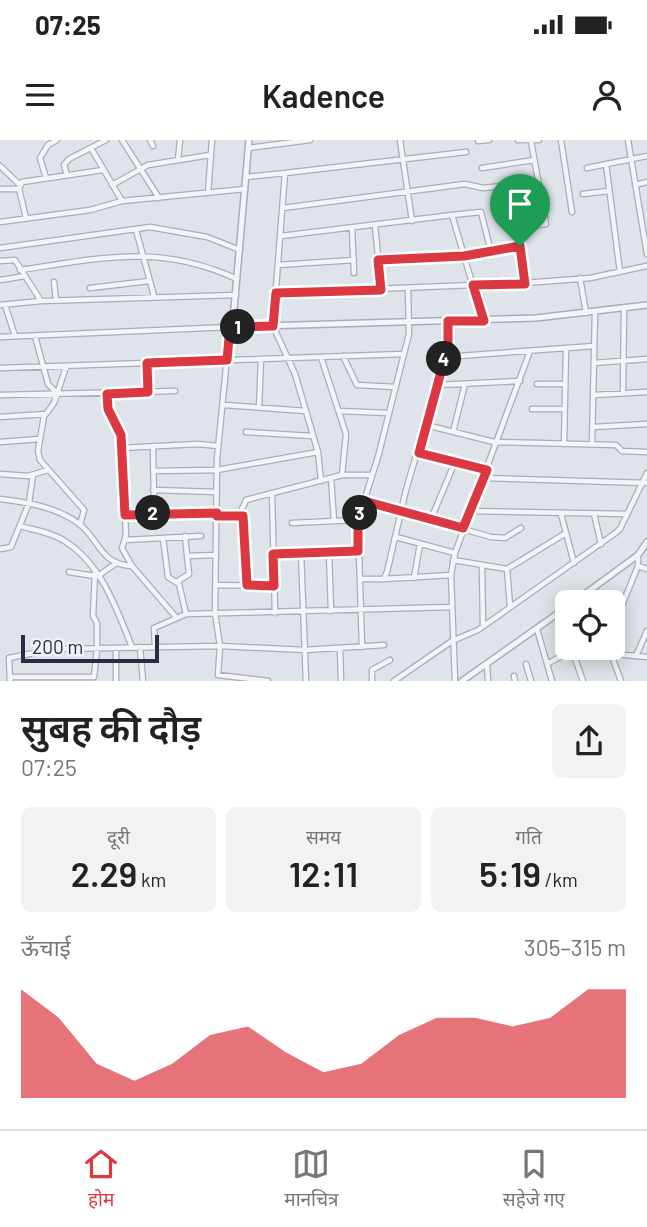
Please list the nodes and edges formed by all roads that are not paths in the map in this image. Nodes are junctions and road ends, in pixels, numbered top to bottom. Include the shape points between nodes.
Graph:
1 (57, 140) edge
2 (106, 140) edge
3 (122, 140) edge
4 (150, 140) edge
5 (180, 140) edge
6 (212, 140) edge
7 (249, 140) edge
8 (310, 140) edge
9 (400, 140) edge
10 (489, 140) edge
11 (518, 140) edge
12 (539, 140) edge
13 (561, 140) edge
14 (628, 140) edge
15 (478, 141) edge
16 (531, 141) edge
17 (153, 146) dead end
18 (91, 148) junction
19 (248, 148) junction
20 (466, 152) dead end
21 (211, 155) junction
22 (647, 156) edge
23 (0, 158) edge
24 (631, 159) junction
25 (178, 160) junction
26 (534, 160) junction
27 (403, 161) junction
28 (606, 164) junction
29 (1, 167) edge
30 (587, 167) dead end
31 (482, 168) dead end
32 (140, 169) junction
33 (103, 170) junction
34 (285, 173) junction
35 (67, 175) junction
36 (246, 177) junction
37 (46, 178) junction
38 (537, 182) junction
39 (647, 182) edge
40 (112, 185) junction
41 (509, 185) junction
42 (635, 185) junction
43 (19, 187) junction
44 (246, 188) junction
45 (0, 189) edge
46 (608, 191) junction
47 (408, 192) junction
48 (208, 193) junction
49 (583, 194) dead end
50 (159, 198) junction
51 (122, 201) junction
52 (284, 208) junction
53 (647, 210) edge
54 (639, 211) junction
55 (572, 212) dead end
56 (452, 215) junction
57 (26, 218) junction
58 (412, 220) junction
59 (0, 222) edge
60 (376, 225) junction
61 (517, 228) junction
62 (352, 229) junction
63 (136, 230) junction
64 (281, 236) junction
65 (520, 246) junction
66 (0, 248) edge
67 (240, 250) junction
68 (491, 252) junction
69 (647, 254) edge
70 (142, 255) junction
71 (464, 256) junction
72 (354, 260) junction
73 (378, 260) junction
74 (0, 261) edge
75 (278, 265) junction
76 (647, 266) edge
77 (20, 270) junction
78 (620, 272) junction
79 (354, 273) dead end
80 (25, 276) junction
81 (580, 278) junction
82 (237, 279) junction
83 (0, 280) edge
84 (149, 281) junction
85 (54, 282) dead end
86 (525, 284) junction
87 (473, 285) junction
88 (90, 288) dead end
89 (408, 289) junction
90 (381, 290) junction
91 (276, 293) junction
92 (236, 295) junction
93 (154, 296) junction
94 (56, 300) junction
95 (41, 301) junction
96 (2, 305) edge
97 (647, 305) edge
98 (624, 309) junction
99 (595, 312) junction
100 (586, 313) junction
101 (411, 321) junction
102 (448, 321) junction
103 (484, 321) junction
104 (273, 326) junction
105 (230, 327) junction
106 (15, 336) junction
107 (35, 336) junction
108 (0, 337) edge
109 (594, 346) junction
110 (566, 349) junction
111 (530, 351) junction
112 (404, 354) junction
113 (343, 356) junction
114 (321, 357) junction
115 (445, 357) junction
116 (261, 359) junction
117 (289, 359) junction
118 (647, 359) edge
119 (227, 360) junction
120 (622, 360) junction
121 (147, 363) junction
122 (594, 363) junction
123 (66, 367) junction
124 (0, 368) edge
125 (43, 368) junction
126 (520, 381) junction
127 (465, 384) junction
128 (537, 384) dead end
129 (565, 384) junction
130 (437, 385) junction
131 (394, 387) junction
132 (174, 391) dead end
133 (148, 392) junction
134 (647, 392) edge
135 (57, 393) junction
136 (623, 393) junction
137 (107, 394) junction
138 (0, 395) edge
139 (593, 395) junction
140 (224, 405) junction
141 (259, 407) junction
142 (532, 409) dead end
143 (564, 409) junction
144 (306, 411) junction
145 (340, 411) junction
146 (388, 413) junction
147 (44, 416) junction
148 (0, 417) edge
149 (647, 424) edge
150 (426, 425) junction
151 (593, 427) junction
152 (246, 432) dead end
153 (453, 432) junction
154 (312, 436) junction
155 (40, 439) junction
156 (0, 442) edge
157 (497, 442) junction
158 (564, 444) junction
159 (592, 444) junction
160 (153, 446) junction
161 (219, 446) junction
162 (121, 447) junction
163 (318, 452) junction
164 (647, 452) edge
165 (419, 453) junction
166 (454, 462) junction
167 (48, 470) junction
168 (217, 470) junction
169 (487, 470) junction
170 (153, 471) junction
171 (647, 473) edge
172 (0, 474) edge
173 (33, 475) junction
174 (342, 475) junction
175 (371, 475) junction
176 (331, 478) junction
177 (484, 478) junction
178 (321, 481) junction
179 (645, 483) edge
180 (153, 490) junction
181 (217, 492) junction
182 (272, 493) junction
183 (0, 499) edge
184 (154, 501) dead end
185 (364, 501) junction
186 (29, 503) junction
187 (470, 511) junction
188 (400, 512) junction
189 (217, 514) junction
190 (561, 514) junction
191 (594, 514) junction
192 (627, 514) junction
193 (125, 515) junction
194 (243, 516) junction
195 (431, 519) junction
196 (358, 520) junction
197 (334, 522) junction
198 (292, 523) dead end
199 (80, 524) junction
200 (20, 526) junction
201 (463, 528) junction
202 (521, 528) dead end
203 (566, 533) junction
204 (185, 536) junction
205 (201, 536) dead end
206 (396, 537) junction
207 (163, 538) junction
208 (123, 542) junction
209 (647, 542) edge
210 (420, 544) junction
211 (601, 544) junction
212 (0, 549) edge
213 (114, 549) dead end
214 (358, 551) junction
215 (329, 552) junction
216 (301, 553) junction
217 (455, 553) junction
218 (273, 554) junction
219 (216, 555) junction
220 (638, 555) junction
221 (187, 556) junction
222 (453, 560) junction
223 (574, 563) junction
224 (115, 564) junction
225 (132, 566) junction
226 (638, 566) junction
227 (482, 567) junction
228 (507, 569) junction
229 (647, 569) edge
230 (69, 572) dead end
231 (96, 575) junction
232 (451, 575) junction
233 (414, 578) junction
234 (359, 579) junction
235 (384, 579) junction
236 (178, 581) junction
237 (216, 585) junction
238 (247, 585) junction
239 (274, 586) junction
240 (590, 590) edge
241 (625, 596) edge
242 (452, 607) junction
243 (510, 607) junction
244 (361, 610) junction
245 (331, 611) junction
246 (215, 613) junction
247 (275, 613) junction
248 (303, 613) junction
249 (186, 614) junction
250 (175, 616) junction
251 (555, 616) edge
252 (483, 626) junction
253 (537, 629) junction
254 (647, 631) edge
255 (452, 640) junction
256 (384, 645) dead end
257 (220, 646) junction
258 (132, 647) junction
259 (140, 647) junction
260 (155, 647) junction
261 (362, 647) junction
262 (116, 648) junction
263 (340, 648) junction
264 (97, 649) junction
265 (305, 650) junction
266 (625, 655) edge
267 (636, 656) junction
268 (647, 657) edge
269 (390, 660) dead end
270 (555, 660) edge
271 (577, 660) edge
272 (613, 660) edge
273 (487, 664) junction
274 (526, 664) dead end
275 (547, 664) junction
276 (10, 679) edge
277 (71, 679) edge
278 (116, 681) edge
279 (143, 681) edge
280 (268, 681) edge
281 (306, 681) edge
282 (341, 681) edge
283 (372, 681) edge
284 (394, 681) edge
285 (455, 681) edge
286 (462, 681) edge
287 (488, 681) edge
288 (531, 681) edge
289 (552, 681) edge
290 (583, 681) edge
291 (621, 681) edge

1 - 37 street via 40,158
2 - 18 street
3 - 32 street
4 - 17 street
5 - 25 street
6 - 21 street
7 - 19 street
8 - 19 street
9 - 27 street
10 - 15 street
11 - 16 street
12 - 16 street
13 - 55 street
14 - 24 street
16 - 26 street
18 - 33 street
18 - 35 street via 65,162
19 - 36 street
20 - 27 street
21 - 25 street
21 - 48 street
22 - 24 street
23 - 29 street
24 - 28 street
24 - 42 street
25 - 32 street
26 - 31 street
26 - 38 street
27 - 34 street
27 - 47 street
28 - 30 street
28 - 46 street
29 - 43 street
32 - 40 street
32 - 50 street
33 - 35 street
33 - 40 street
34 - 36 street
34 - 52 street
35 - 37 street
36 - 44 street
37 - 43 street
38 - 41 street
38 - 61 street via 546,224
39 - 42 street
40 - 51 street
41 - 47 street via 478,188 465,184
41 - 61 street
42 - 54 street
43 - 45 street
43 - 57 street
44 - 48 street
44 - 67 street
46 - 49 street
46 - 78 street
47 - 52 street
47 - 58 street
48 - 50 street
50 - 51 street
51 - 57 street
52 - 64 street
53 - 54 street
54 - 69 street
56 - 58 street
56 - 68 street via 481,212
56 - 71 street
57 - 59 street
58 - 60 street
60 - 62 street
60 - 73 street
61 - 65 street
62 - 64 street
62 - 72 street
63 - 66 street
63 - 67 street via 166,228
63 - 70 street
64 - 75 street
65 - 68 street
65 - 86 street
67 - 82 street
68 - 71 street
70 - 77 street
70 - 82 street via 188,260
70 - 84 street
71 - 73 street
71 - 87 street
72 - 75 street
72 - 79 street
73 - 90 street
74 - 77 street via 15,260
75 - 91 street
76 - 78 street
77 - 80 street
78 - 81 street
80 - 83 street
80 - 95 street
81 - 86 street
81 - 100 street
82 - 92 street
84 - 88 street
84 - 93 street
85 - 94 street
86 - 87 street
87 - 89 street
87 - 103 street
89 - 90 street
89 - 101 street
90 - 91 street
91 - 104 street
92 - 93 street
92 - 105 street
93 - 94 street
94 - 95 street
95 - 96 street
96 - 106 street
97 - 98 street
98 - 99 street
98 - 120 street
99 - 100 street
99 - 109 street
100 - 103 street
101 - 102 street
101 - 104 street
101 - 112 street
102 - 103 street
102 - 115 street
104 - 105 street
104 - 117 street
105 - 107 street
105 - 119 street
106 - 107 street
106 - 108 street
107 - 125 street
109 - 110 street
109 - 122 street
110 - 111 street
110 - 129 street
111 - 115 street
111 - 126 street
112 - 113 street
112 - 131 street
113 - 114 street
113 - 131 street via 357,385
114 - 117 street
114 - 145 street
115 - 130 street
116 - 117 street
116 - 119 street
116 - 141 street
117 - 144 street
118 - 120 street
119 - 121 street
119 - 140 street
120 - 122 street
120 - 136 street
121 - 123 street
121 - 133 street
122 - 139 street
123 - 125 street
123 - 135 street
124 - 125 street
125 - 135 street
126 - 127 street
126 - 157 street
127 - 130 street
127 - 153 street
128 - 129 street
129 - 143 street
130 - 150 street
131 - 146 street
132 - 133 street
133 - 137 street
134 - 136 street
135 - 137 street
135 - 138 street
135 - 147 street
136 - 139 street
137 - 162 street
139 - 151 street
140 - 141 street
140 - 161 street
141 - 144 street
142 - 143 street
143 - 158 street
144 - 154 street
145 - 146 street
145 - 174 street via 346,434
146 - 175 street
147 - 148 street
147 - 155 street
149 - 151 street
150 - 153 street
150 - 165 street
151 - 159 street
152 - 154 street
153 - 157 street
154 - 163 street
155 - 156 street
155 - 167 street via 40,460
157 - 158 street
157 - 169 street
158 - 159 street
159 - 164 street via 616,445 622,452
160 - 161 street
160 - 162 street
160 - 170 street
161 - 168 street
162 - 193 street
163 - 168 street
163 - 178 street
165 - 166 street
165 - 188 street
166 - 169 street
166 - 195 street
167 - 173 street
167 - 199 street via 84,510
168 - 170 street
168 - 181 street
169 - 177 street
170 - 180 street
171 - 179 street
172 - 173 street
173 - 186 street
174 - 175 street
174 - 176 street
175 - 185 street
176 - 178 street
176 - 197 street
177 - 179 street
177 - 187 street
178 - 182 street
179 - 192 street
180 - 181 street
180 - 184 street
181 - 189 street
182 - 194 street via 246,500
182 - 218 street
183 - 186 street
185 - 188 street
185 - 196 street
186 - 199 street
186 - 200 street
187 - 190 street
187 - 201 street
188 - 195 street
188 - 206 street
189 - 193 street
189 - 194 street
189 - 219 street
190 - 191 street
190 - 203 street
191 - 192 street
191 - 211 street
192 - 211 street via 620,529
193 - 208 street
194 - 238 street
195 - 201 street
196 - 197 street
196 - 214 street
197 - 198 street
199 - 224 street
200 - 212 street via 11,547
200 - 231 street via 67,542
201 - 202 street via 501,538
201 - 217 street
203 - 223 street
203 - 228 street
204 - 205 street
204 - 207 street
204 - 221 street
206 - 210 street
206 - 235 street
207 - 208 street
207 - 236 street via 168,578
208 - 213 street
208 - 225 street
209 - 220 street
210 - 217 street
210 - 233 street
211 - 223 street
214 - 215 street
214 - 234 street
215 - 216 street
215 - 245 street
216 - 218 street
216 - 248 street
217 - 222 street
218 - 239 street
219 - 221 street
219 - 237 street
220 - 226 street
220 - 240 street
221 - 236 street via 188,576
222 - 227 street
222 - 232 street
223 - 243 street
224 - 225 street
224 - 231 street
225 - 250 street
226 - 229 street
226 - 241 street
227 - 228 street
227 - 252 street
228 - 243 street
230 - 231 street
231 - 258 street via 110,593
231 - 264 street
232 - 233 street
232 - 242 street
233 - 235 street
234 - 235 street
234 - 244 street
236 - 249 street
237 - 238 street
237 - 246 street
238 - 239 street
239 - 247 street
242 - 244 street
242 - 255 street
243 - 252 street
244 - 245 street
244 - 261 street
245 - 248 street
246 - 247 street
246 - 249 street
246 - 257 street
247 - 248 street
248 - 265 street
249 - 250 street
250 - 260 street via 155,628
251 - 253 street
252 - 255 street
253 - 273 street
253 - 275 street
254 - 267 street
255 - 284 street
255 - 285 street
256 - 261 street
257 - 260 street
257 - 265 street
257 - 280 street via 218,675
258 - 259 street
258 - 262 street
259 - 260 street
259 - 279 street
261 - 263 street
262 - 264 street
262 - 278 street
263 - 265 street
263 - 282 street
264 - 276 street via 42,650 14,656 8,661
264 - 277 street via 94,677
265 - 281 street
266 - 267 street
267 - 268 street
269 - 283 street via 372,670
270 - 275 street
271 - 290 street
272 - 291 street
273 - 286 street
273 - 287 street
274 - 288 street
275 - 289 street
276 - 277 street

